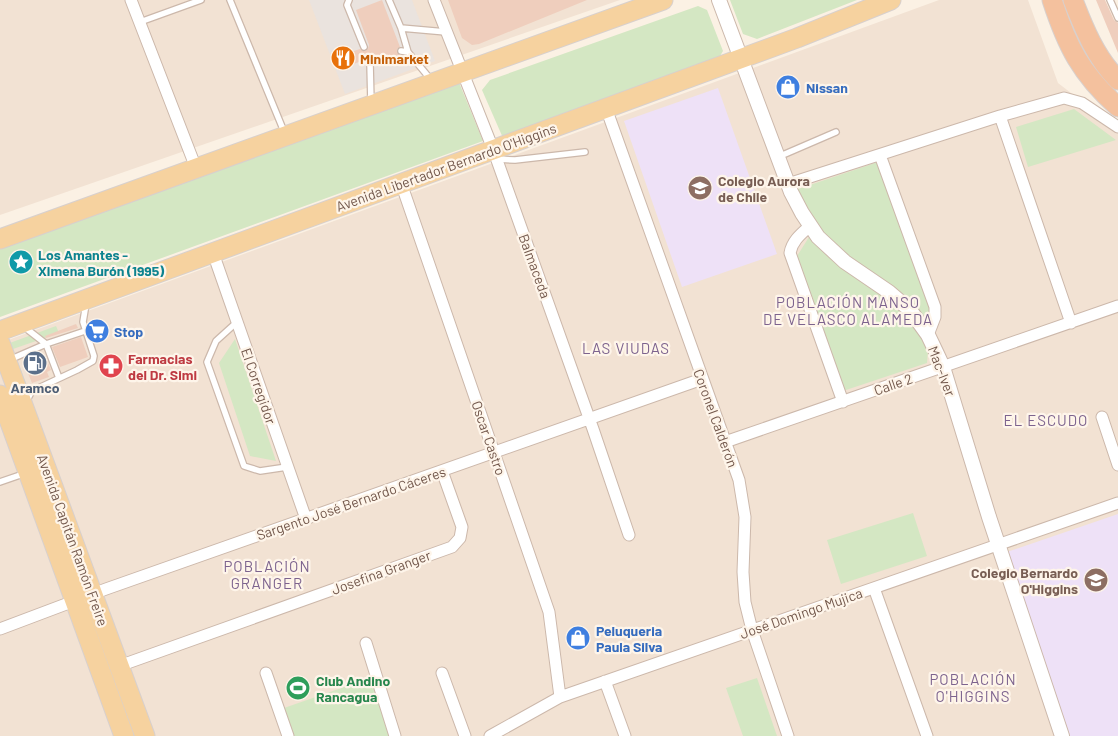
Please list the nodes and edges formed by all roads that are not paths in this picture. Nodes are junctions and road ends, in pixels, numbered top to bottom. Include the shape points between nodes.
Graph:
1 (131, 0) edge
2 (201, 0) edge
3 (230, 0) edge
4 (349, 0) edge
5 (389, 0) edge
6 (434, 0) edge
7 (663, 0) edge
8 (719, 0) edge
9 (891, 0) edge
10 (1052, 0) edge
11 (1110, 0) edge
12 (1075, 2) edge
13 (1118, 18) edge
14 (140, 22) junction
15 (401, 28) junction
16 (446, 32) junction
17 (364, 47) dead end
18 (401, 51) dead end
19 (408, 52) junction
20 (741, 58) junction
21 (370, 61) dead end
22 (463, 72) junction
23 (1118, 80) edge
24 (434, 82) junction
25 (371, 105) junction
26 (1118, 107) edge
27 (606, 108) junction
28 (1000, 116) junction
29 (1118, 127) edge
30 (836, 132) dead end
31 (286, 136) junction
32 (584, 152) dead end
33 (494, 154) junction
34 (880, 155) junction
35 (778, 157) junction
36 (196, 168) junction
37 (401, 183) junction
38 (788, 184) junction
39 (810, 226) junction
40 (0, 239) edge
41 (213, 253) junction
42 (89, 298) junction
43 (1118, 306) edge
44 (237, 322) junction
45 (1071, 323) junction
46 (19, 324) junction
47 (0, 331) edge
48 (85, 331) junction
49 (928, 335) junction
50 (46, 344) junction
51 (3, 352) edge
52 (943, 367) junction
53 (59, 378) junction
54 (702, 379) junction
55 (0, 395) edge
56 (843, 402) junction
57 (24, 407) junction
58 (1102, 417) dead end
59 (589, 419) junction
60 (725, 442) junction
61 (494, 452) junction
62 (1118, 465) edge
63 (287, 466) junction
64 (442, 471) junction
65 (28, 472) junction
66 (0, 482) edge
67 (1118, 503) edge
68 (306, 519) junction
69 (629, 535) dead end
70 (999, 544) junction
71 (874, 588) junction
72 (93, 594) junction
73 (75, 600) junction
74 (0, 629) edge
75 (752, 630) junction
76 (366, 643) dead end
77 (119, 666) junction
78 (442, 672) dead end
79 (266, 673) dead end
80 (605, 681) junction
81 (560, 697) junction
82 (124, 736) edge
83 (145, 736) edge
84 (288, 736) edge
85 (394, 736) edge
86 (464, 736) edge
87 (490, 736) edge
88 (625, 736) edge
89 (788, 736) edge
90 (927, 736) edge
91 (1062, 736) edge

1 - 14 street
2 - 14 lane
3 - 31 lane
4 - 17 lane via 347,5
5 - 15 lane
6 - 16 street, Balmaceda
7 - 22 main road
8 - 20 street, Mac-Iver
9 - 20 main road, Avenida Libertador Bernardo O'Higgins
10 - 26 highway via 1073,54 1095,85
11 - 13 lane
12 - 23 highway via 1092,45
14 - 36 street
15 - 16 lane
15 - 19 lane
16 - 22 street, Balmaceda
18 - 19 lane
19 - 24 lane
20 - 27 main road, Avenida Libertador Bernardo O'Higgins
20 - 35 street, Mac-Iver
21 - 25 lane
22 - 24 main road
22 - 33 street, Balmaceda
24 - 25 main road
25 - 31 main road
27 - 33 main road, Avenida Libertador Bernardo O'Higgins
27 - 54 street, Coronel Calderón
28 - 29 street via 1064,98 1093,110
28 - 34 street
28 - 45 street
30 - 35 lane
31 - 36 main road
32 - 33 lane via 515,160
33 - 37 main road, Avenida Libertador Bernardo O'Higgins
33 - 59 street, Balmaceda
34 - 38 street
34 - 49 street via 935,307 935,318
35 - 38 street, Mac-Iver
36 - 40 main road
37 - 41 main road, Avenida Libertador Bernardo O'Higgins
37 - 61 street, Oscar Castro
38 - 39 street, Mac-Iver
39 - 49 street, Mac-Iver via 838,256 905,305
39 - 56 street via 797,238 790,253
41 - 42 main road, Avenida Libertador Bernardo O'Higgins
41 - 44 street, El Corregidor
42 - 46 main road, Avenida Libertador Bernardo O'Higgins
42 - 48 lane via 83,316
43 - 45 street, Calle 2
44 - 63 street, El Corregidor
44 - 63 lane via 216,341 207,362 210,371 244,466 260,471
45 - 52 street, Calle 2
46 - 47 main road, Avenida Libertador Bernardo O'Higgins
46 - 50 lane
48 - 50 lane
48 - 53 lane via 93,361
49 - 52 street, Mac-Iver
50 - 51 lane
50 - 53 lane
51 - 57 main road, Avenida Capitán Ramón Freire
52 - 56 street, Calle 2
52 - 70 street, Mac-Iver
53 - 57 lane via 32,391
54 - 59 street, Sargento José Bernardo Cáceres
54 - 60 street, Coronel Calderón
55 - 65 main road, Avenida Capitán Ramón Freire
56 - 60 street, Calle 2
57 - 72 main road, Avenida Capitán Ramón Freire
58 - 62 street
59 - 61 street, Sargento José Bernardo Cáceres
59 - 69 street, Balmaceda
60 - 75 street, Coronel Calderón via 744,504 743,588
61 - 64 street, Sargento José Bernardo Cáceres
61 - 81 street, Oscar Castro via 549,612
63 - 68 street, El Corregidor
64 - 68 street, Sargento José Bernardo Cáceres
64 - 77 street, Josefina Granger via 462,527 460,538 452,547
65 - 66 lane
65 - 73 main road, Avenida Capitán Ramón Freire
67 - 70 street, José Domingo Mujica
68 - 72 street, Sargento José Bernardo Cáceres
70 - 71 street, José Domingo Mujica
70 - 91 street, Mac-Iver
71 - 75 street, José Domingo Mujica
71 - 90 street
72 - 73 street, Sargento José Bernardo Cáceres
72 - 77 main road, Avenida Capitán Ramón Freire
73 - 74 street, Sargento José Bernardo Cáceres
73 - 82 main road, Avenida Capitán Ramón Freire
75 - 80 street, José Domingo Mujica
75 - 89 street, Coronel Calderón
76 - 85 street
77 - 83 main road, Avenida Capitán Ramón Freire
78 - 86 street
79 - 84 street
80 - 81 street, José Domingo Mujica
80 - 88 street
81 - 87 street, José Domingo Mujica

